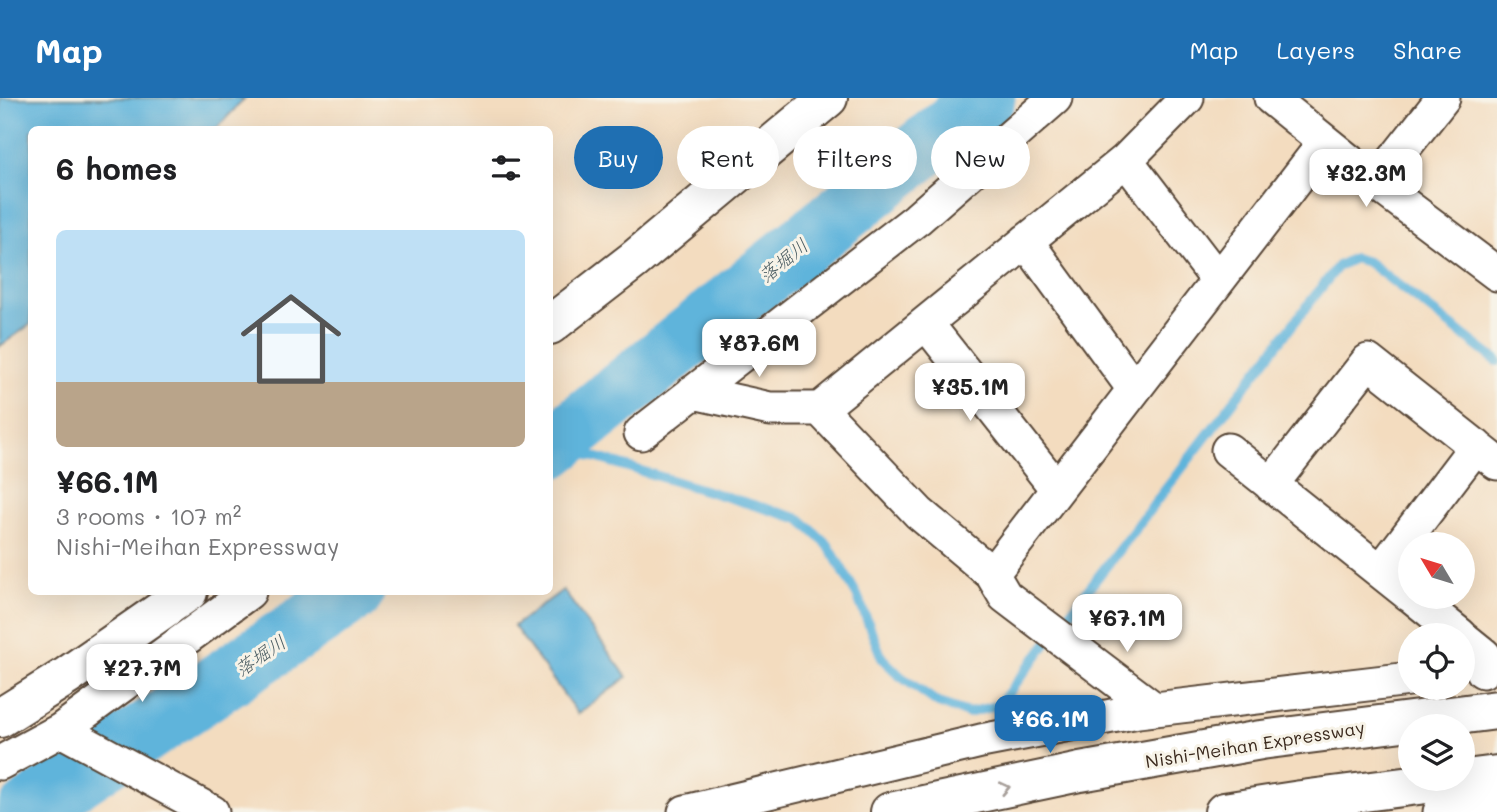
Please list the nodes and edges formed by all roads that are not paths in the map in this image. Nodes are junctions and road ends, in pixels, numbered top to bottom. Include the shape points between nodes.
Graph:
1 (828, 98) edge
2 (1055, 98) edge
3 (1187, 98) edge
4 (1271, 98) edge
5 (1443, 98) edge
6 (1325, 142) junction
7 (1126, 160) junction
8 (1376, 183) junction
9 (1026, 241) junction
10 (1497, 274) edge
11 (1218, 280) junction
12 (553, 323) edge
13 (926, 323) junction
14 (1134, 389) junction
15 (694, 392) junction
16 (820, 409) junction
17 (641, 433) dead end
18 (1228, 450) dead end
19 (1487, 454) edge
20 (1271, 485) junction
21 (1057, 489) junction
22 (1381, 571) junction
23 (992, 574) junction
24 (1398, 585) edge
25 (184, 595) edge
26 (245, 595) edge
27 (1427, 609) edge
28 (1478, 654) edge
29 (1398, 680) edge
30 (1154, 709) junction
31 (1497, 710) edge
32 (0, 718) edge
33 (69, 735) junction
34 (0, 763) edge
35 (1497, 775) edge
36 (1497, 807) edge
37 (212, 812) edge
38 (685, 812) edge
39 (890, 812) edge
40 (1224, 812) edge
41 (1440, 812) edge

1 - 12 main road
2 - 15 street via 916,219
3 - 7 street
4 - 6 street
5 - 8 street
6 - 8 street
6 - 11 street
7 - 9 street
7 - 11 street
8 - 10 street
9 - 13 street
9 - 14 street
11 - 14 street
13 - 16 street
13 - 21 street
14 - 21 street
15 - 16 street via 770,409
15 - 17 street
16 - 23 street via 919,513
18 - 20 street
19 - 20 street via 1368,360
19 - 22 street
20 - 22 street
21 - 23 street
22 - 24 street
23 - 30 street via 1005,596
25 - 32 main road
26 - 33 street
27 - 28 street
29 - 30 street
30 - 38 street via 981,741
39 -> 31 main road, Nishi-Meihan Expressway via 1261,740
33 - 34 street
33 - 37 street
35 - 40 main road
36 - 41 street

